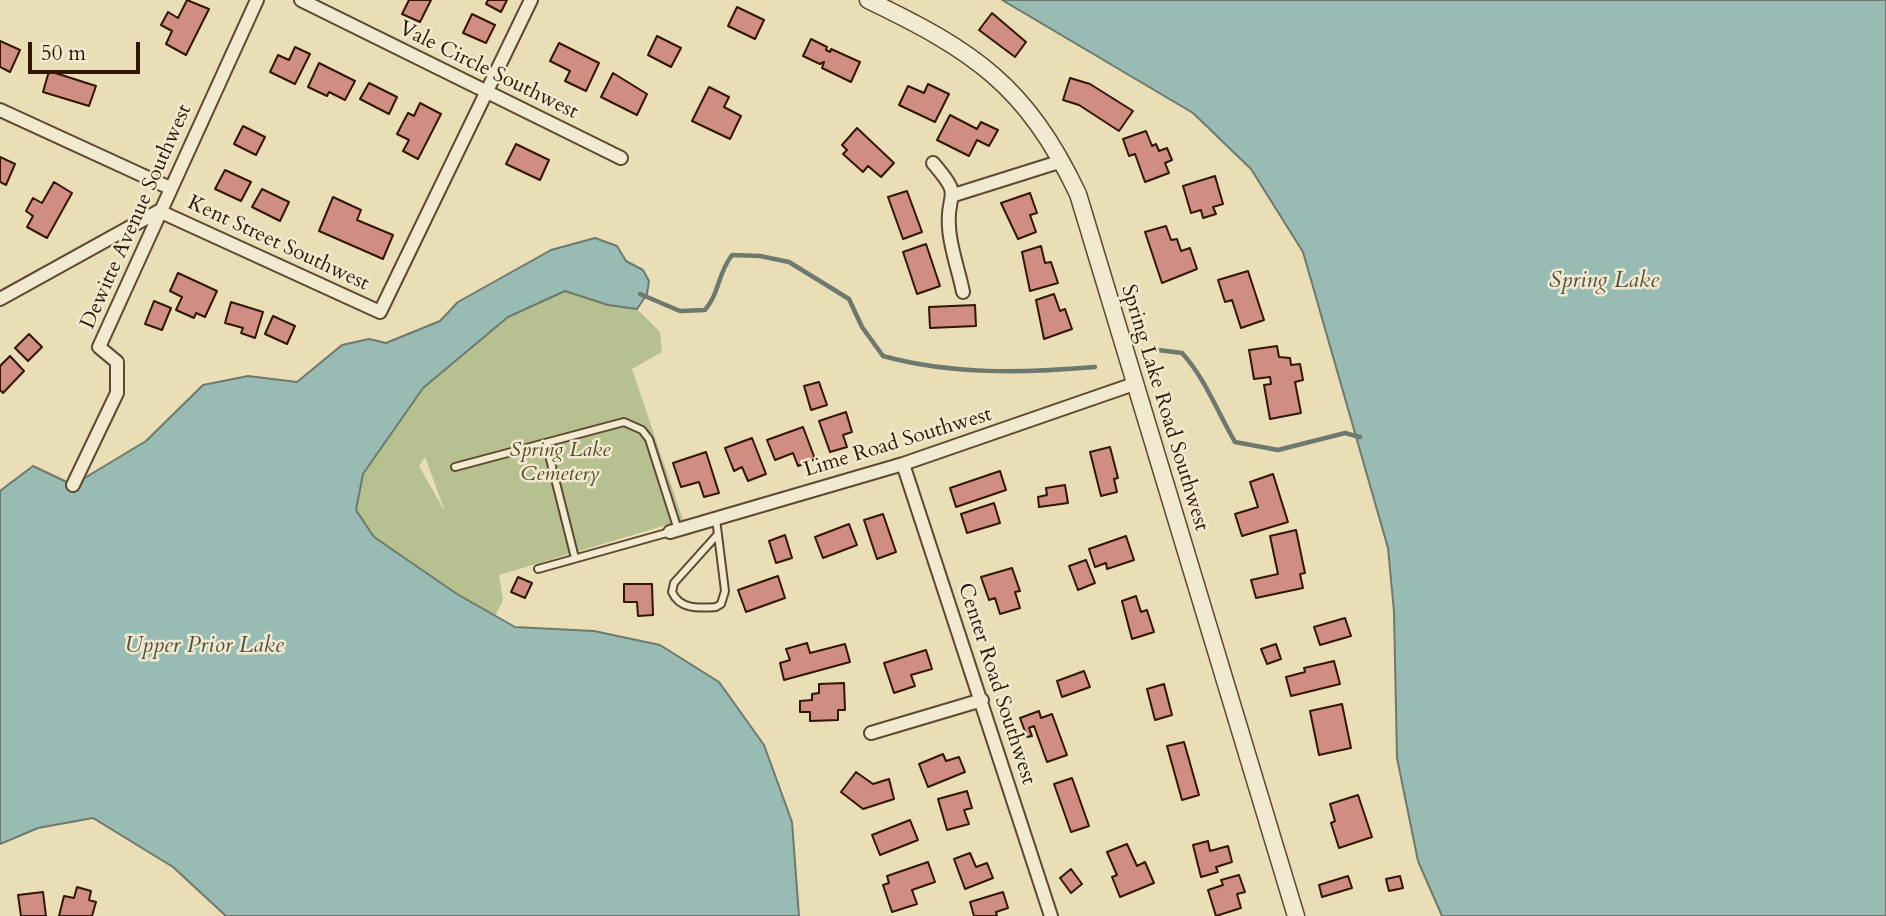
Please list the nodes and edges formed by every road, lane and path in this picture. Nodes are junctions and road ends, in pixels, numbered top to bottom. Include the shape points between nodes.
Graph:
1 (257, 0) edge
2 (300, 0) edge
3 (530, 0) edge
4 (868, 0) edge
5 (487, 91) junction
6 (0, 110) edge
7 (621, 158) dead end
8 (1062, 161) junction
9 (933, 163) dead end
10 (170, 188) junction
11 (954, 195) junction
12 (159, 211) junction
13 (963, 292) dead end
14 (0, 299) edge
15 (1134, 384) junction
16 (546, 443) junction
17 (903, 464) junction
18 (455, 467) dead end
19 (73, 485) dead end
20 (716, 519) junction
21 (674, 531) junction
22 (718, 534) junction
23 (575, 558) junction
24 (538, 569) dead end
25 (982, 700) junction
26 (871, 733) dead end
27 (1051, 916) edge
28 (1296, 916) edge

1 - 10 street, Dewitte Avenue Southwest
2 - 5 street, Vale Circle Southwest
3 - 5 street
4 - 8 street, Spring Lake Road Southwest via 928,29 980,62 1027,107
5 - 7 street, Vale Circle Southwest
5 - 12 street, Kent Street Southwest via 380,312
6 - 10 street, Kent Street Southwest
8 - 11 street
8 - 15 street, Spring Lake Road Southwest via 1078,194
9 - 11 street via 949,181
10 - 12 street, Dewitte Avenue Southwest
11 - 13 street via 948,226
12 - 14 street
12 - 19 street, Dewitte Avenue Southwest via 99,347 117,362 117,393
15 - 17 street, Lime Road Southwest
15 - 28 street, Spring Lake Road Southwest
16 - 18 lane
16 - 21 lane via 624,422 634,424 649,439
16 - 23 lane
17 - 20 street, Lime Road Southwest
17 - 25 street, Center Road Southwest
20 - 21 street, Lime Road Southwest
20 - 22 lane
21 - 23 lane
22 - 22 lane via 724,599 716,607 681,604 672,592 674,583
23 - 24 lane
25 - 26 street
25 - 27 street, Center Road Southwest

